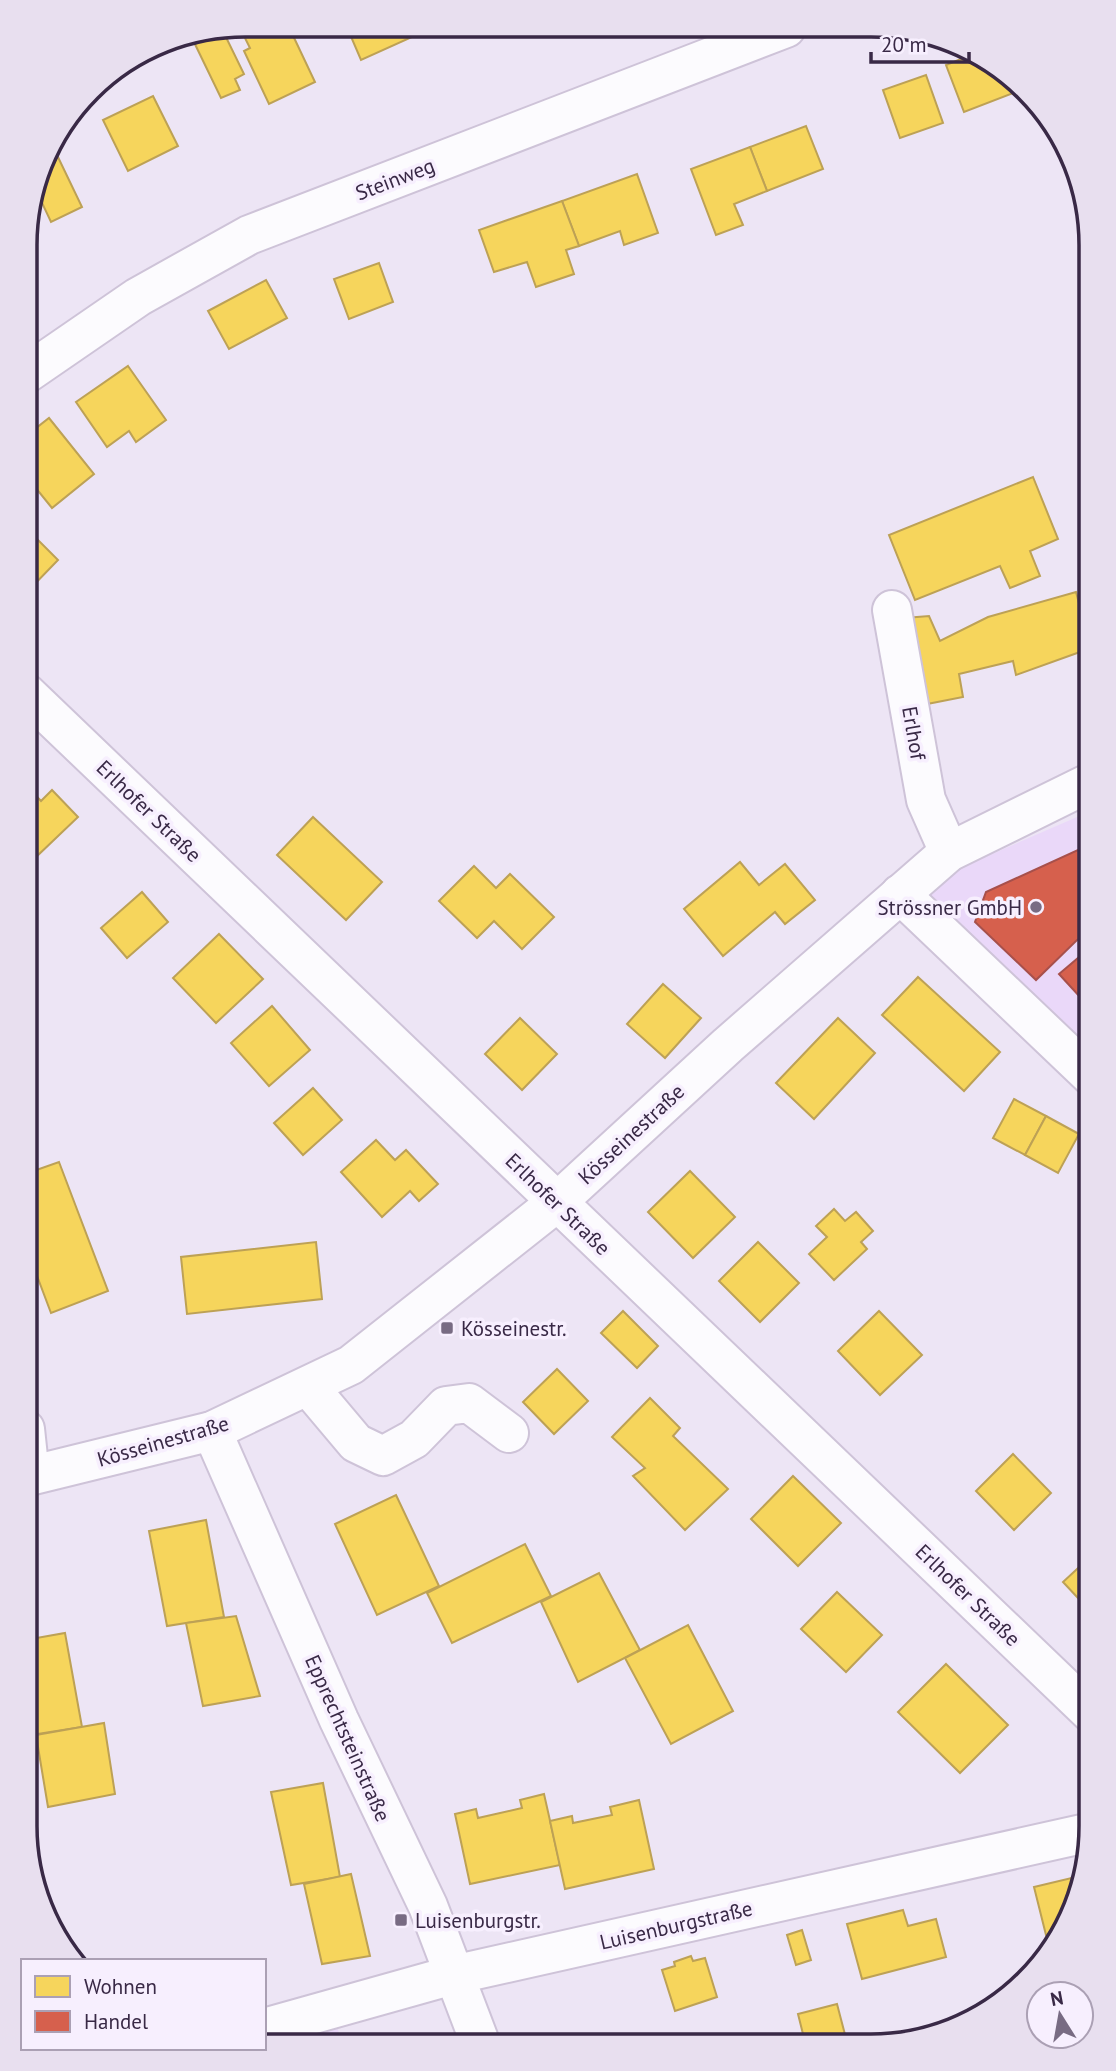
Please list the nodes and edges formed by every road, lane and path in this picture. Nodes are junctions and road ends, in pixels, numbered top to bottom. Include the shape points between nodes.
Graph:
1 (763, 37) edge
2 (37, 366) edge
3 (892, 610) dead end
4 (37, 704) edge
5 (1079, 788) edge
6 (949, 852) junction
7 (900, 894) junction
8 (1079, 1065) edge
9 (556, 1203) junction
10 (308, 1386) junction
11 (212, 1432) junction
12 (509, 1433) dead end
13 (37, 1474) edge
14 (1079, 1702) edge
15 (1079, 1835) edge
16 (453, 1975) junction
17 (266, 2027) edge
18 (477, 2034) edge

1 - 2 street, Steinweg via 249,235 138,296
3 - 6 street, Erlhof via 926,800
4 - 9 street, Erlhofer Straße
5 - 6 street, Kösseinestraße
6 - 7 street, Kösseinestraße
7 - 8 street
7 - 9 street, Kösseinestraße
9 - 10 street, Kösseinestraße via 351,1365
9 - 14 street, Erlhofer Straße
10 - 11 street, Kösseinestraße
10 - 12 street via 356,1443 383,1456 414,1439 446,1406 469,1403
11 - 13 street, Kösseinestraße
11 - 16 street, Epprechtsteinstraße via 339,1720 428,1906
15 - 16 street, Luisenburgstraße
16 - 17 street, Luisenburgstraße
16 - 18 street, Epprechtsteinstraße

